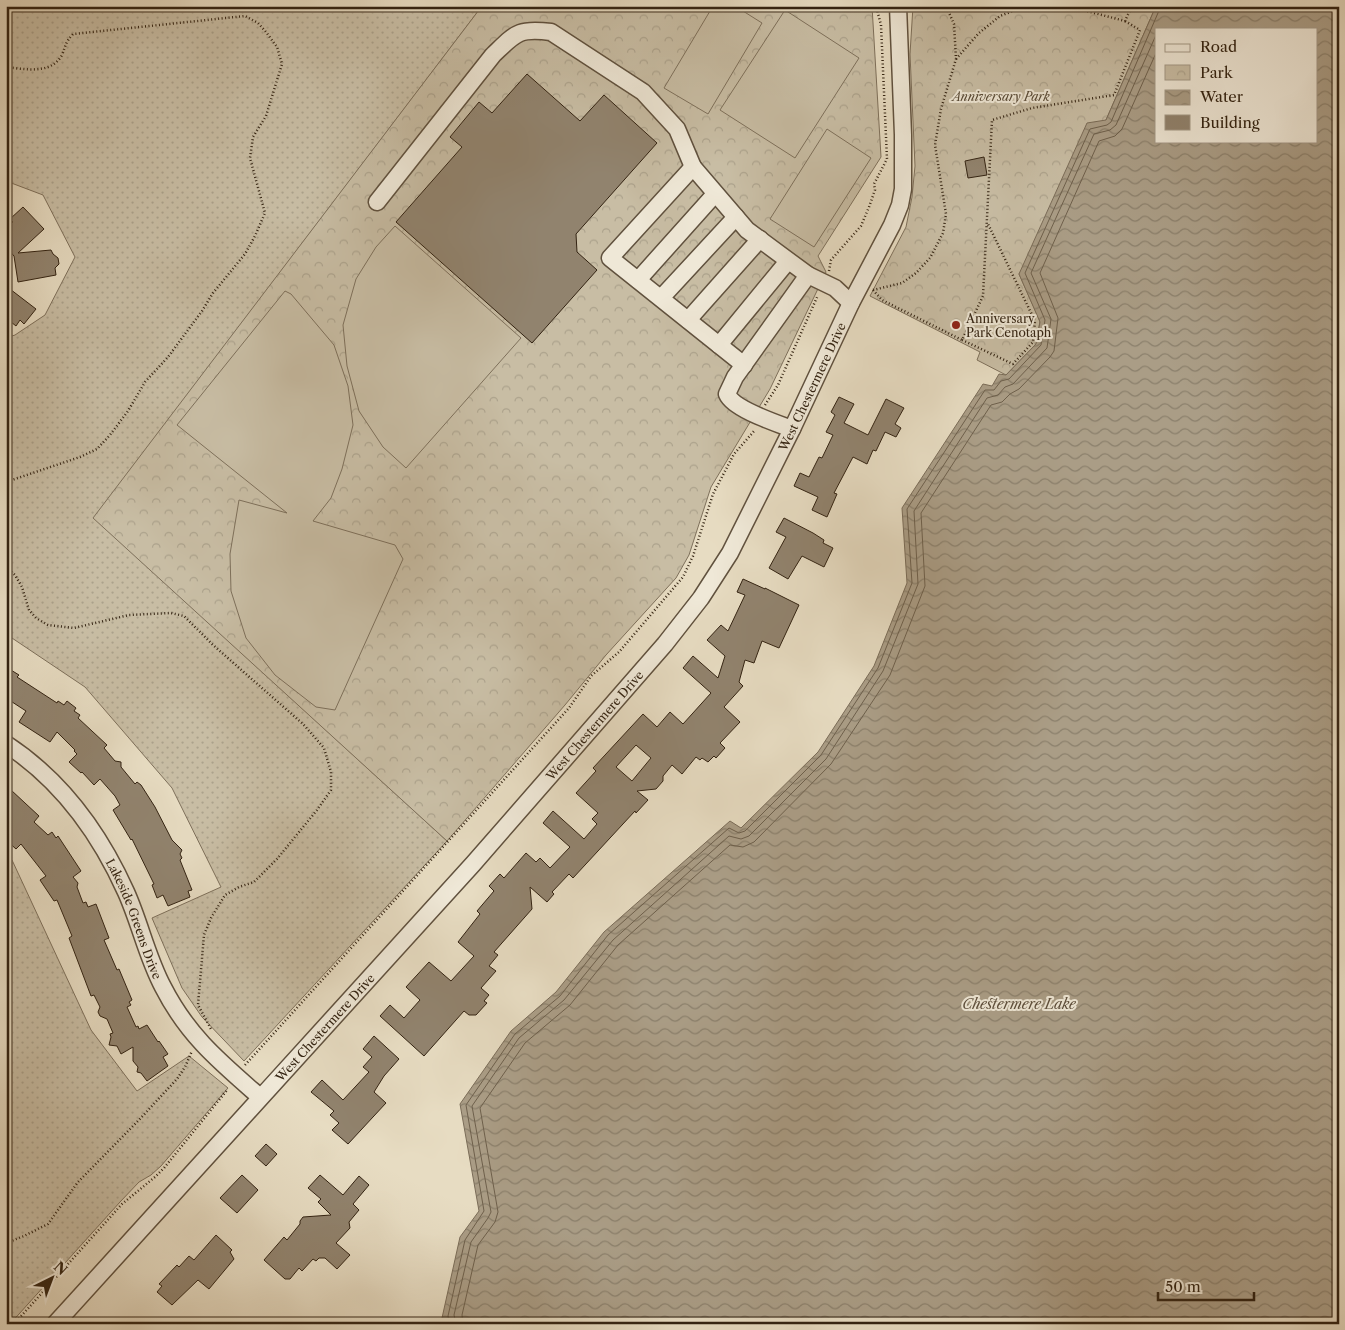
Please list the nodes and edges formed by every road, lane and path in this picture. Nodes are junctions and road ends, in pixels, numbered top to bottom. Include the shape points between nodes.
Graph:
1 (876, 6) edge
2 (898, 6) edge
3 (946, 6) edge
4 (1026, 6) edge
5 (1067, 6) edge
6 (1132, 6) edge
7 (1125, 21) junction
8 (956, 58) junction
9 (6, 67) edge
10 (693, 167) junction
11 (716, 194) junction
12 (377, 202) dead end
13 (736, 217) junction
14 (988, 224) junction
15 (760, 239) junction
16 (788, 261) junction
17 (828, 273) dead end
18 (808, 275) junction
19 (638, 280) junction
20 (820, 290) dead end
21 (661, 298) junction
22 (851, 303) junction
23 (688, 320) junction
24 (962, 340) junction
25 (719, 345) junction
26 (744, 365) junction
27 (764, 407) dead end
28 (756, 427) dead end
29 (792, 429) junction
30 (6, 482) edge
31 (6, 567) edge
32 (6, 744) edge
33 (200, 1043) junction
34 (244, 1066) dead end
35 (228, 1089) dead end
36 (260, 1097) junction
37 (6, 1243) edge
38 (14, 1324) edge
39 (55, 1324) edge

1 - 17 path via 881,25 887,159 874,184 875,190 861,226 830,260
2 - 22 street, West Chestermere Drive via 903,189 892,224
3 - 8 path via 954,24
4 - 8 path via 1000,16
5 - 7 path
6 - 7 path
7 - 14 path via 1140,30 1114,95 1032,108 992,120
8 - 24 path via 941,109 935,145 946,214 943,233 930,258 916,273 902,282 873,290 882,300
9 - 30 path via 37,70 49,66 61,56 65,42 73,34 245,16 266,32 277,47 282,64 266,116 253,137 250,158 264,213 245,254 97,449
10 - 11 street
10 - 12 street via 677,129 643,92 550,32 522,31 493,55
10 - 19 street via 610,258
11 - 13 street
11 - 19 street
13 - 15 street
13 - 21 street
14 - 24 path via 983,296
14 - 24 path via 1036,321 1033,342 1013,364
15 - 16 street
15 - 23 street
16 - 18 street
16 - 25 street
18 - 22 street via 835,288
18 - 26 street
19 - 21 street
20 - 27 path via 778,386
21 - 23 street
22 - 29 street, West Chestermere Drive
23 - 25 street
25 - 26 street
26 - 29 street via 727,394 730,400 760,417
28 - 34 path via 734,454 713,494 683,577 619,652 591,676 569,708
29 - 36 street, West Chestermere Drive via 730,553 701,598 665,644 473,864
31 - 33 path via 22,588 29,610 48,625 74,628 129,615 171,612 184,616 303,724 324,748 331,772 331,790 277,859 254,882 239,886 226,895 211,918 204,935 198,1005 212,1031
32 - 33 street, Lakeside Greens Drive via 63,791 97,837 126,893 163,988
33 - 36 street, Lakeside Greens Drive
33 - 37 path via 190,1052 177,1079 78,1182 48,1224
35 - 38 path via 156,1177 122,1204
36 - 39 street, West Chestermere Drive

